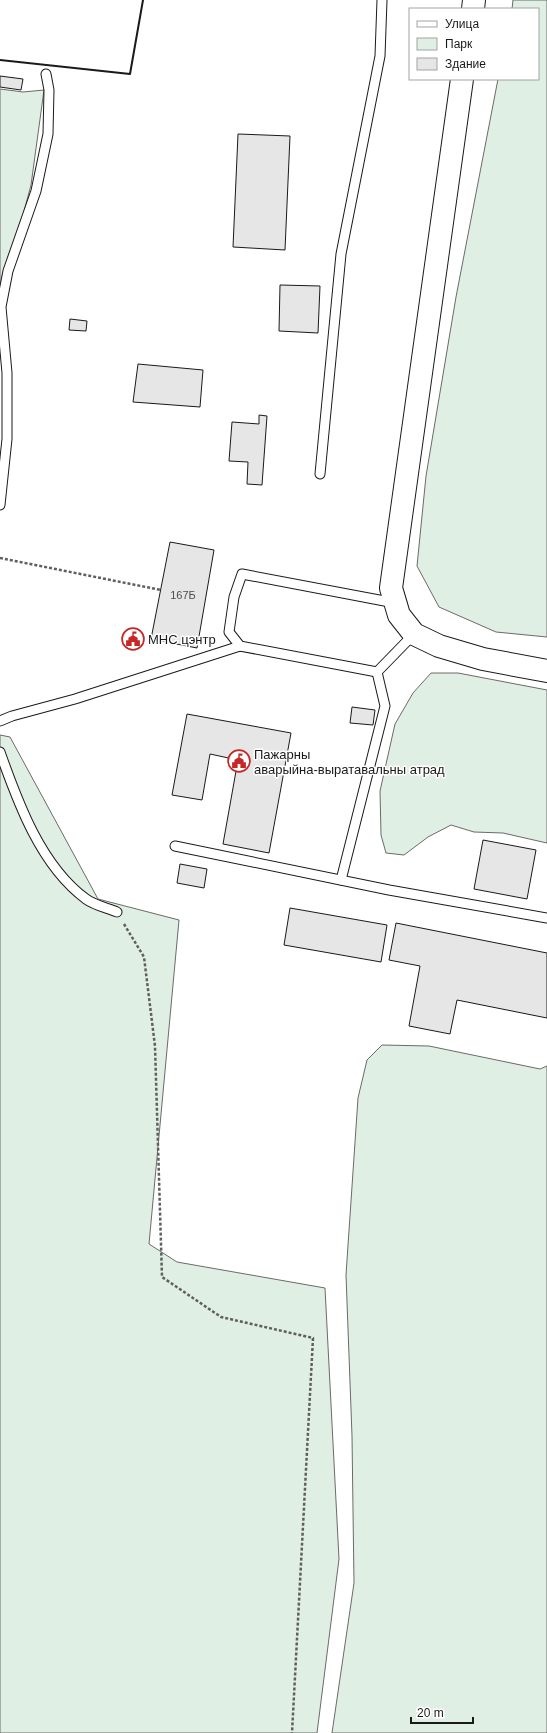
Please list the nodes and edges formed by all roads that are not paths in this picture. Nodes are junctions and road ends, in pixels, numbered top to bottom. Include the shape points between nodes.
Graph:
1 (382, 0) edge
2 (46, 74) dead end
3 (462, 80) edge
4 (320, 474) dead end
5 (0, 504) edge
6 (395, 603) junction
7 (414, 634) junction
8 (240, 646) junction
9 (547, 671) edge
10 (376, 672) junction
11 (0, 722) edge
12 (0, 752) edge
13 (175, 846) dead end
14 (341, 880) junction
15 (117, 912) road end
16 (547, 918) edge

1 - 4 lane via 380,56 342,254
2 - 5 lane via 49,90 48,134 36,191 8,271 1,307 8,373 7,439
3 - 6 street via 397,539 391,588
6 - 7 street via 399,616
6 - 8 lane via 242,574 234,597 230,632
7 - 9 street via 439,646 483,659
7 - 10 lane
8 - 10 lane
8 - 11 lane via 75,699 12,716
10 - 14 lane via 385,706
12 - 15 lane via 20,804 41,846 62,878 87,900
13 - 14 lane
14 - 16 lane

